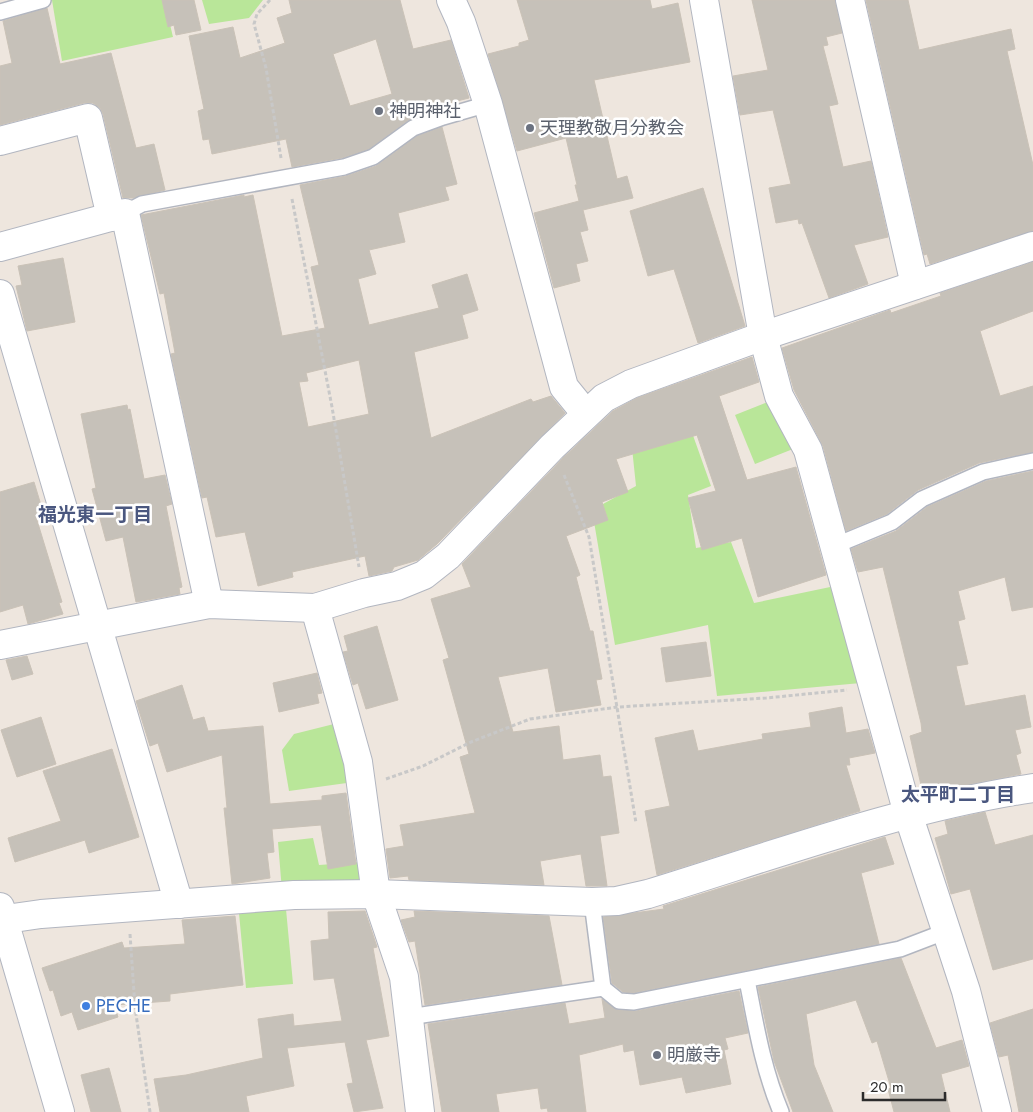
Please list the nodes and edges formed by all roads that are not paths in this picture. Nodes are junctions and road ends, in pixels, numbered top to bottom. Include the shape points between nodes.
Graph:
1 (43, 0) edge
2 (451, 0) edge
3 (704, 0) edge
4 (850, 0) edge
5 (0, 12) edge
6 (488, 104) junction
7 (0, 141) edge
8 (118, 215) junction
9 (1033, 246) edge
10 (0, 247) edge
11 (915, 285) junction
12 (0, 294) edge
13 (763, 336) junction
14 (586, 414) junction
15 (1033, 460) edge
16 (834, 546) junction
17 (209, 604) junction
18 (315, 608) junction
19 (97, 626) junction
20 (0, 645) edge
21 (1033, 788) edge
22 (908, 814) junction
23 (376, 894) junction
24 (592, 902) junction
25 (179, 904) junction
26 (1, 916) edge
27 (947, 932) junction
28 (747, 980) junction
29 (603, 988) junction
30 (409, 1017) junction
31 (60, 1112) edge
32 (418, 1112) edge
33 (781, 1112) edge
34 (997, 1112) edge

1 - 5 lane
2 - 6 street
3 - 13 street
4 - 11 street
6 - 8 lane via 413,128 373,157 344,167 142,204
6 - 14 street via 564,387
7 - 8 street via 88,118
8 - 10 street
8 - 17 street
9 - 11 street
11 - 13 street
12 - 19 street
13 - 14 street via 631,384 604,398
13 - 16 street via 779,396 808,450
14 - 18 street via 448,556 424,575 397,586
15 - 16 lane via 983,472 922,499 892,522
16 - 22 street
17 - 18 street
17 - 19 street
18 - 23 street via 358,762
19 - 20 street
19 - 25 street
21 - 22 street
22 - 24 street via 648,894 617,901
22 - 27 street
23 - 24 street
23 - 25 street via 294,895
23 - 30 street via 404,977
24 - 29 lane
25 - 26 street
26 - 31 street
27 - 28 lane via 900,949
27 - 34 street via 966,991
28 - 29 lane via 634,1002 619,1001
28 - 33 lane via 760,1050
29 - 30 lane
30 - 32 street

